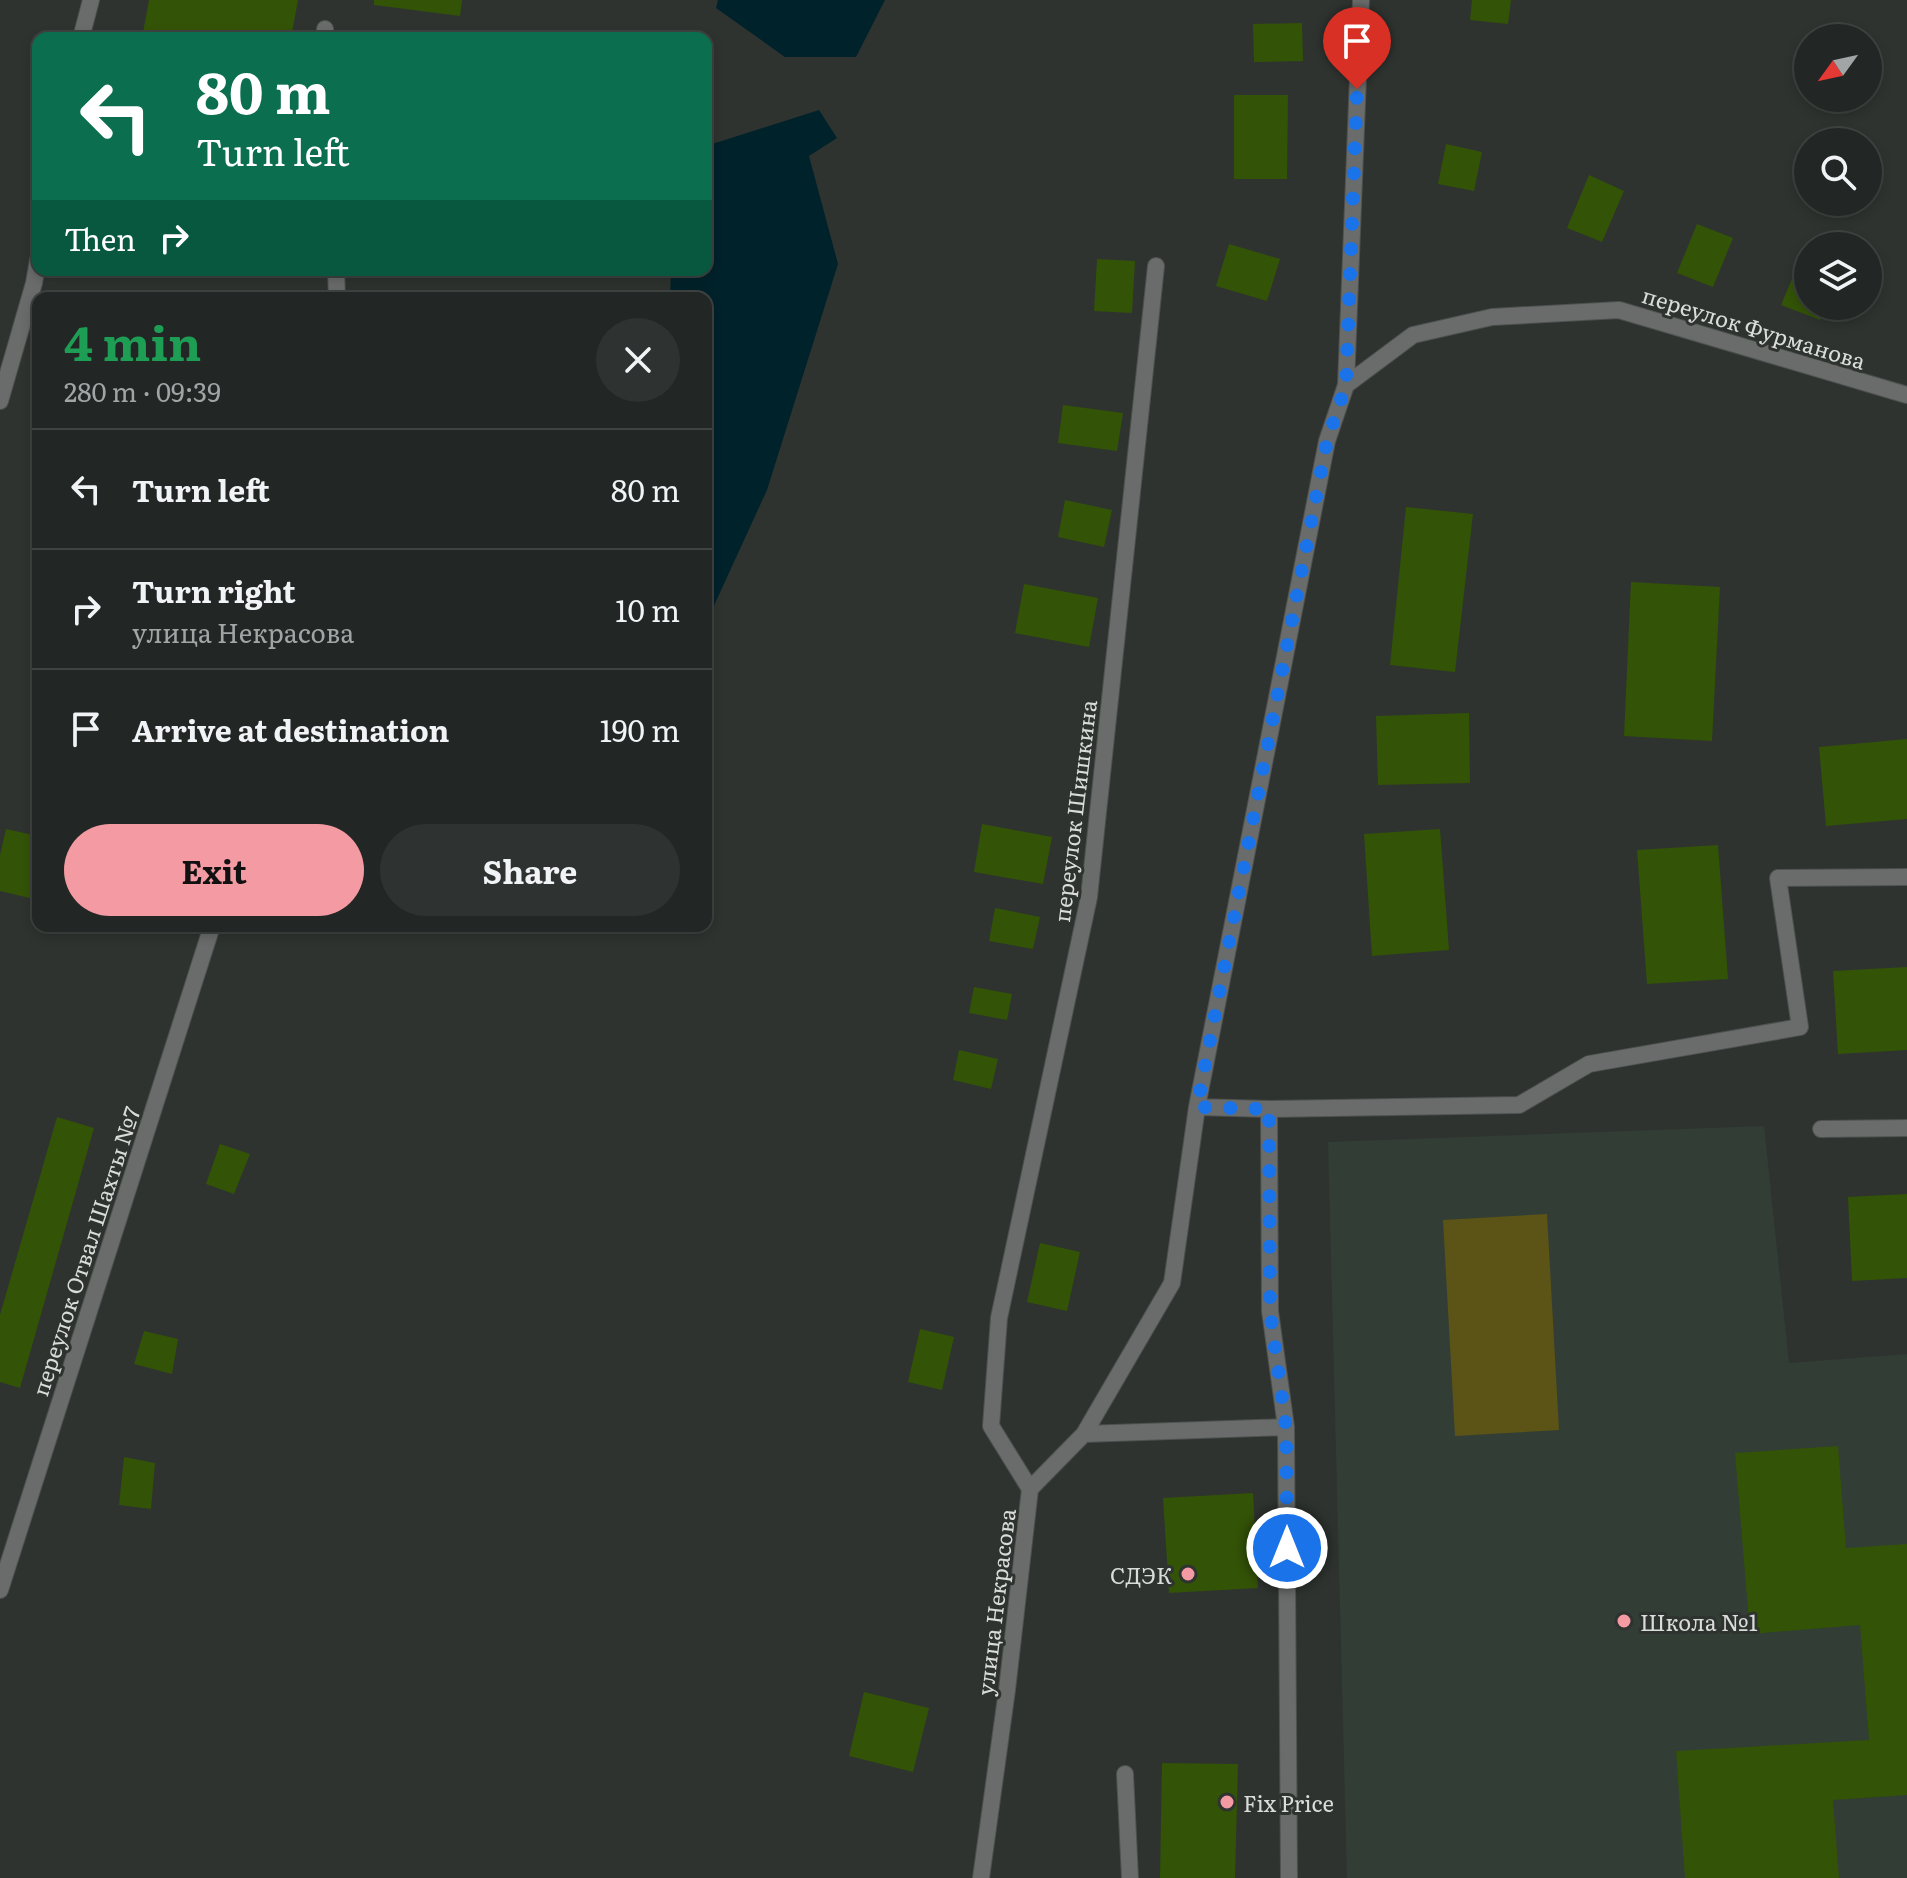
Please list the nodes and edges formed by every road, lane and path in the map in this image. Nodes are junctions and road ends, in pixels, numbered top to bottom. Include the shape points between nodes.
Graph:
1 (91, 0) edge
2 (1361, 0) edge
3 (83, 32) edge
4 (1156, 266) dead end
5 (35, 276) edge
6 (1346, 385) junction
7 (1907, 395) edge
8 (0, 401) edge
9 (1907, 877) edge
10 (210, 932) edge
11 (1197, 1107) junction
12 (1269, 1109) junction
13 (1907, 1128) edge
14 (1821, 1129) dead end
15 (1286, 1427) junction
16 (1084, 1434) junction
17 (1030, 1489) junction
18 (0, 1590) edge
19 (1125, 1774) dead end
20 (981, 1878) edge
21 (1130, 1878) edge
22 (1289, 1878) edge

1 - 3 street
2 - 6 street, улица Некрасова
4 - 17 street, переулок Шишкина via 1089,897 999,1318 991,1426
5 - 8 street
6 - 7 street, переулок Фурманова via 1413,335 1492,317 1619,310
6 - 11 street, улица Некрасова via 1327,441
9 - 12 street via 1778,878 1800,1027 1589,1064 1519,1105
10 - 18 street, переулок Отвал Шахты №7
11 - 12 street
11 - 16 street, улица Некрасова via 1172,1283
12 - 15 street via 1270,1311
13 - 14 street
15 - 16 street
15 - 22 street
16 - 17 street, улица Некрасова
17 - 20 street, улица Некрасова
19 - 21 street

